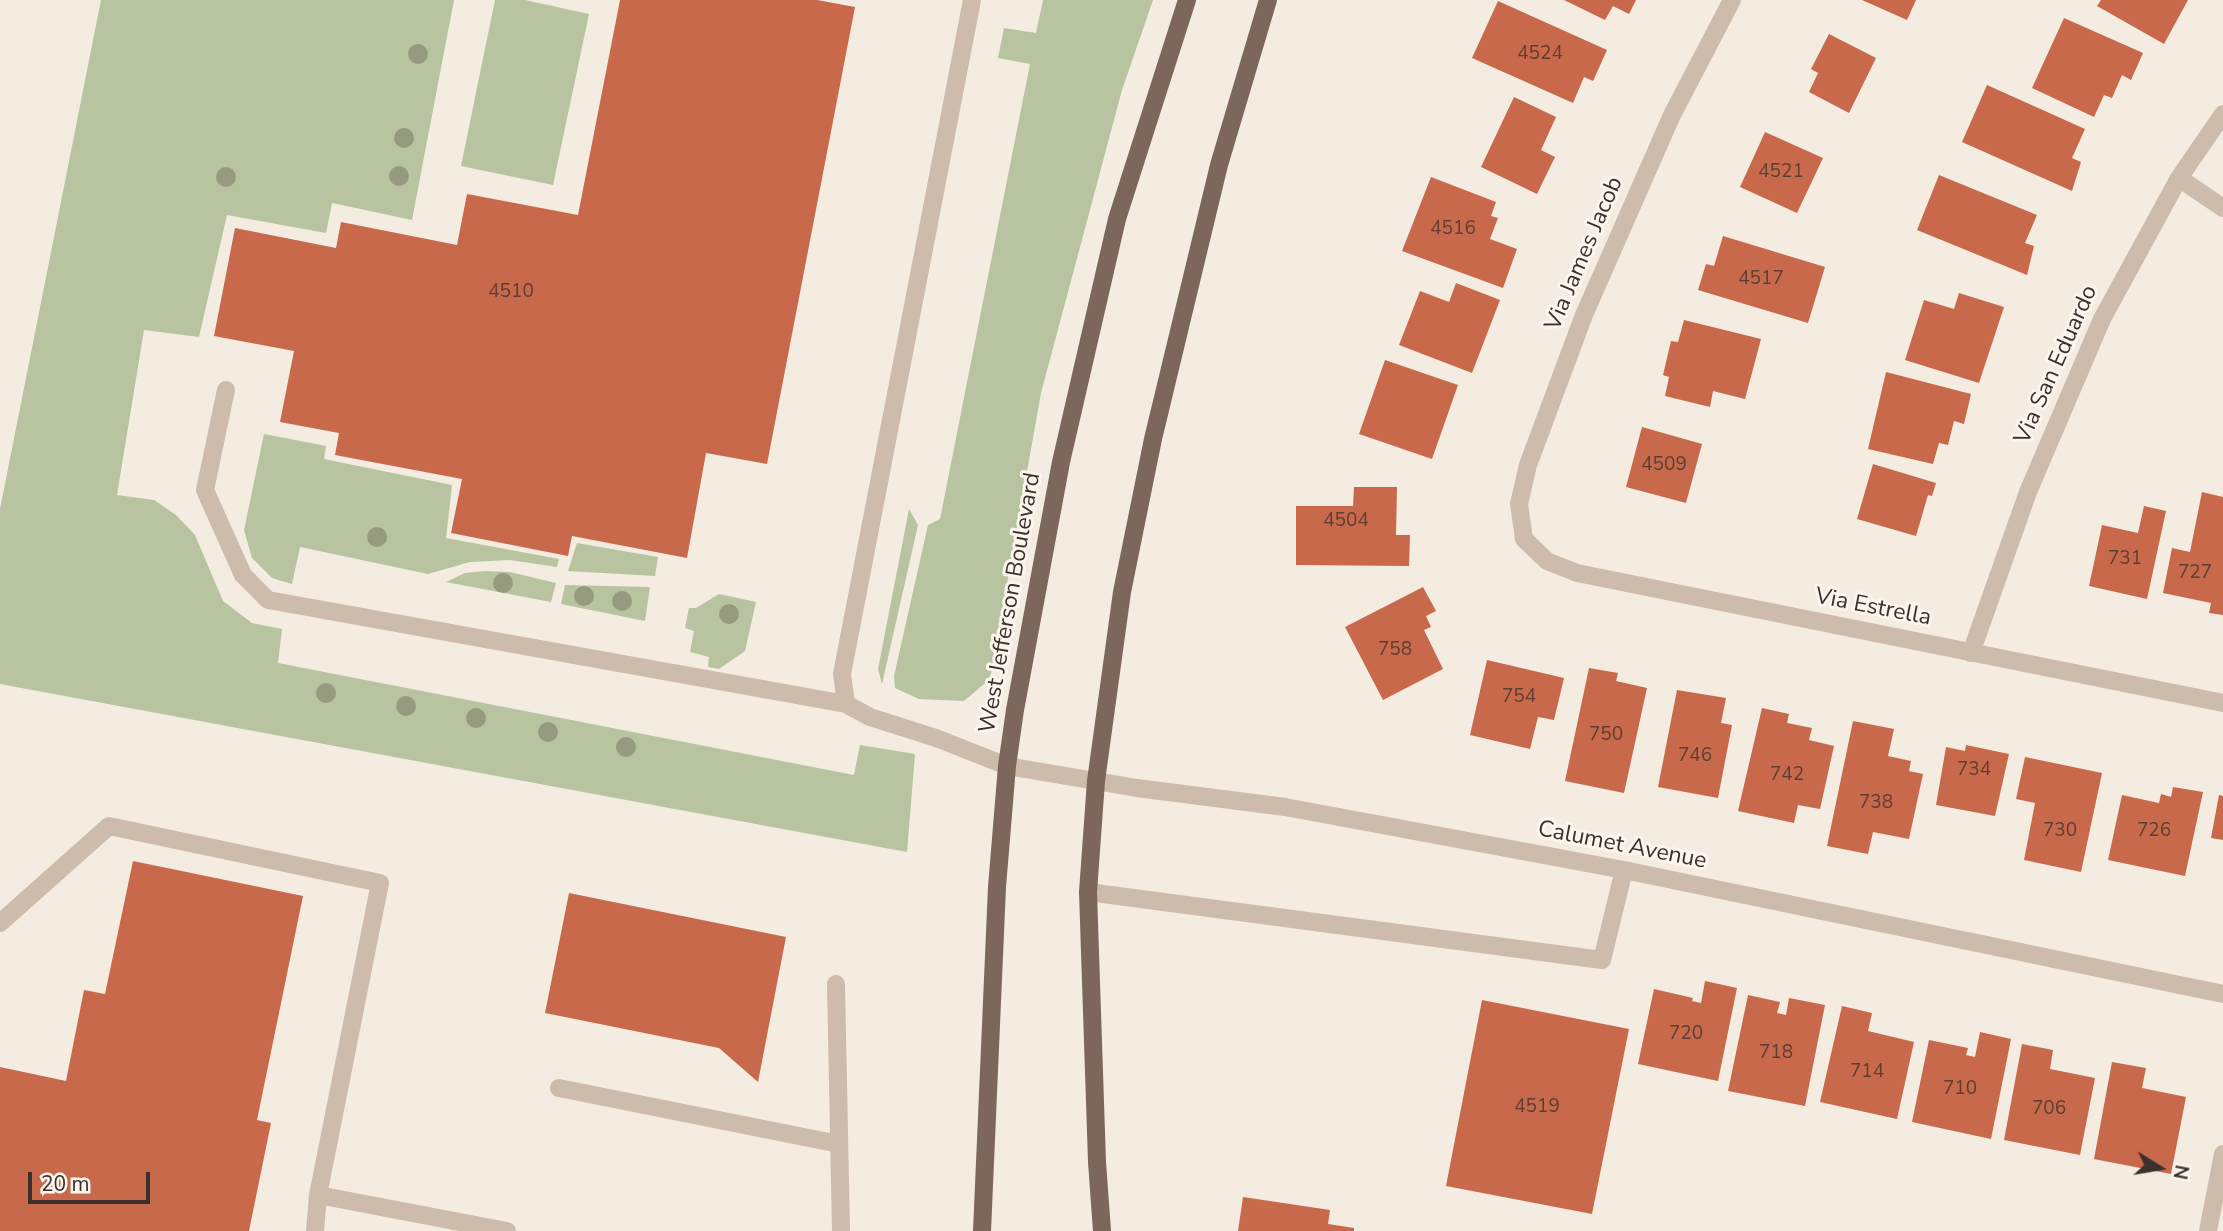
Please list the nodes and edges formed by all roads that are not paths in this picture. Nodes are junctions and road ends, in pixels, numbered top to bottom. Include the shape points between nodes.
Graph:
1 (972, 0) edge
2 (1187, 0) edge
3 (1268, 0) edge
4 (1732, 0) edge
5 (2223, 114) edge
6 (2179, 178) junction
7 (2223, 208) edge
8 (226, 390) dead end
9 (1524, 539) joint
10 (1971, 653) junction
11 (2223, 703) edge
12 (846, 704) junction
13 (1007, 766) junction
14 (1096, 781) junction
15 (1624, 870) junction
16 (1088, 892) junction
17 (0, 923) edge
18 (836, 984) dead end
19 (2223, 994) edge
20 (559, 1088) dead end
21 (839, 1144) junction
22 (2223, 1154) edge
23 (318, 1195) junction
24 (315, 1231) edge
25 (507, 1231) edge
26 (841, 1231) edge
27 (982, 1231) edge
28 (1102, 1231) edge
29 (2208, 1231) edge

1 - 12 street via 842,674
2 - 13 main road, West Jefferson Boulevard via 1117,219 1061,462
3 - 14 main road via 1219,165 1153,439 1122,592
4 - 9 street, Via James Jacob via 1672,115 1584,315 1528,465 1519,503
5 - 6 street, Via San Eduardo
6 - 7 street
6 - 10 street, Via San Eduardo via 2102,319 2028,492
8 - 12 street, Calumet Avenue via 205,490 243,575 268,600
9 - 10 street, Via Estrella via 1547,561 1577,573
10 - 11 street, Via Estrella
12 - 13 street, Calumet Avenue via 870,717
13 - 14 street, Calumet Avenue
13 - 27 main road, West Jefferson Boulevard via 996,900
14 - 15 street, Calumet Avenue via 1285,807
14 - 16 main road
15 - 16 street via 1602,960
15 - 19 street, Calumet Avenue
16 - 28 main road
17 - 23 street via 109,827 380,883
18 - 21 street
20 - 21 street
21 - 26 street
22 - 29 street
23 - 24 street
23 - 25 street

